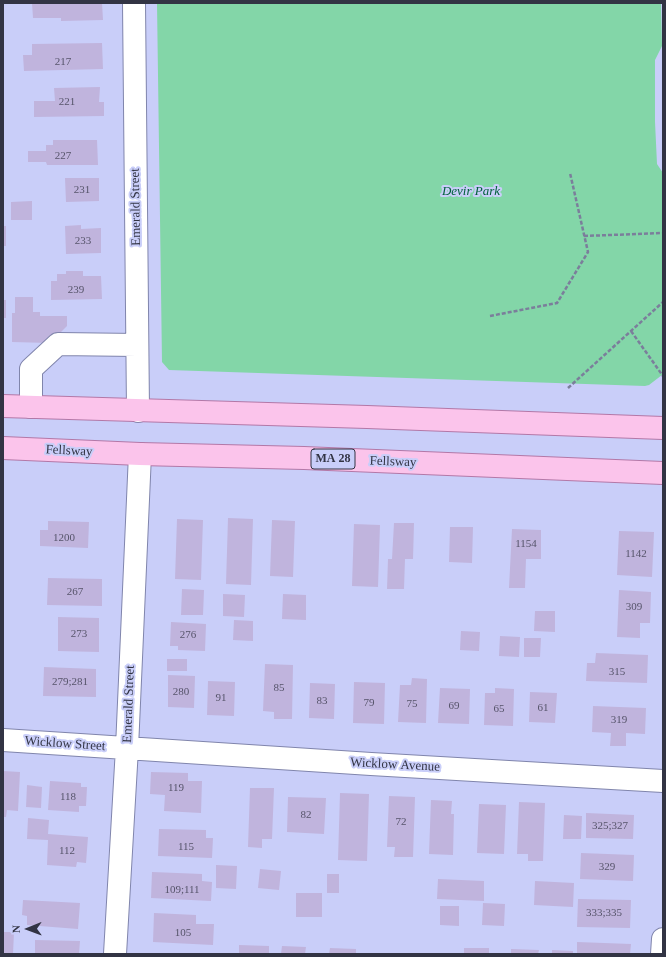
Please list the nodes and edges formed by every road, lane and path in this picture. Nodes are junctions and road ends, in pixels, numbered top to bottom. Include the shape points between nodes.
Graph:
1 (134, 3) edge
2 (570, 173) dead end
3 (663, 234) edge
4 (584, 236) junction
5 (663, 302) edge
6 (490, 316) dead end
7 (630, 331) junction
8 (137, 345) junction
9 (663, 376) edge
10 (568, 388) dead end
11 (3, 406) edge
12 (31, 407) junction
13 (138, 411) junction
14 (663, 428) edge
15 (3, 448) edge
16 (140, 454) junction
17 (663, 473) edge
18 (3, 740) edge
19 (127, 748) junction
20 (663, 781) edge
21 (663, 939) edge
22 (115, 954) edge
23 (662, 954) edge

1 - 8 street, Emerald Street
2 - 4 path
3 - 4 path
4 - 6 path via 588,252 557,303
5 - 7 path
7 - 9 path
7 - 10 path
8 - 12 street via 58,344 31,369
8 - 13 street, Emerald Street
11 - 12 main road
12 - 13 main road
13 - 14 main road
15 - 16 main road, Fellsway / MA 28
16 - 17 main road, Fellsway / MA 28
16 - 19 street, Emerald Street
18 - 19 street, Wicklow Street
19 - 20 street, Wicklow Avenue
19 - 22 street, Emerald Street
21 - 23 street

